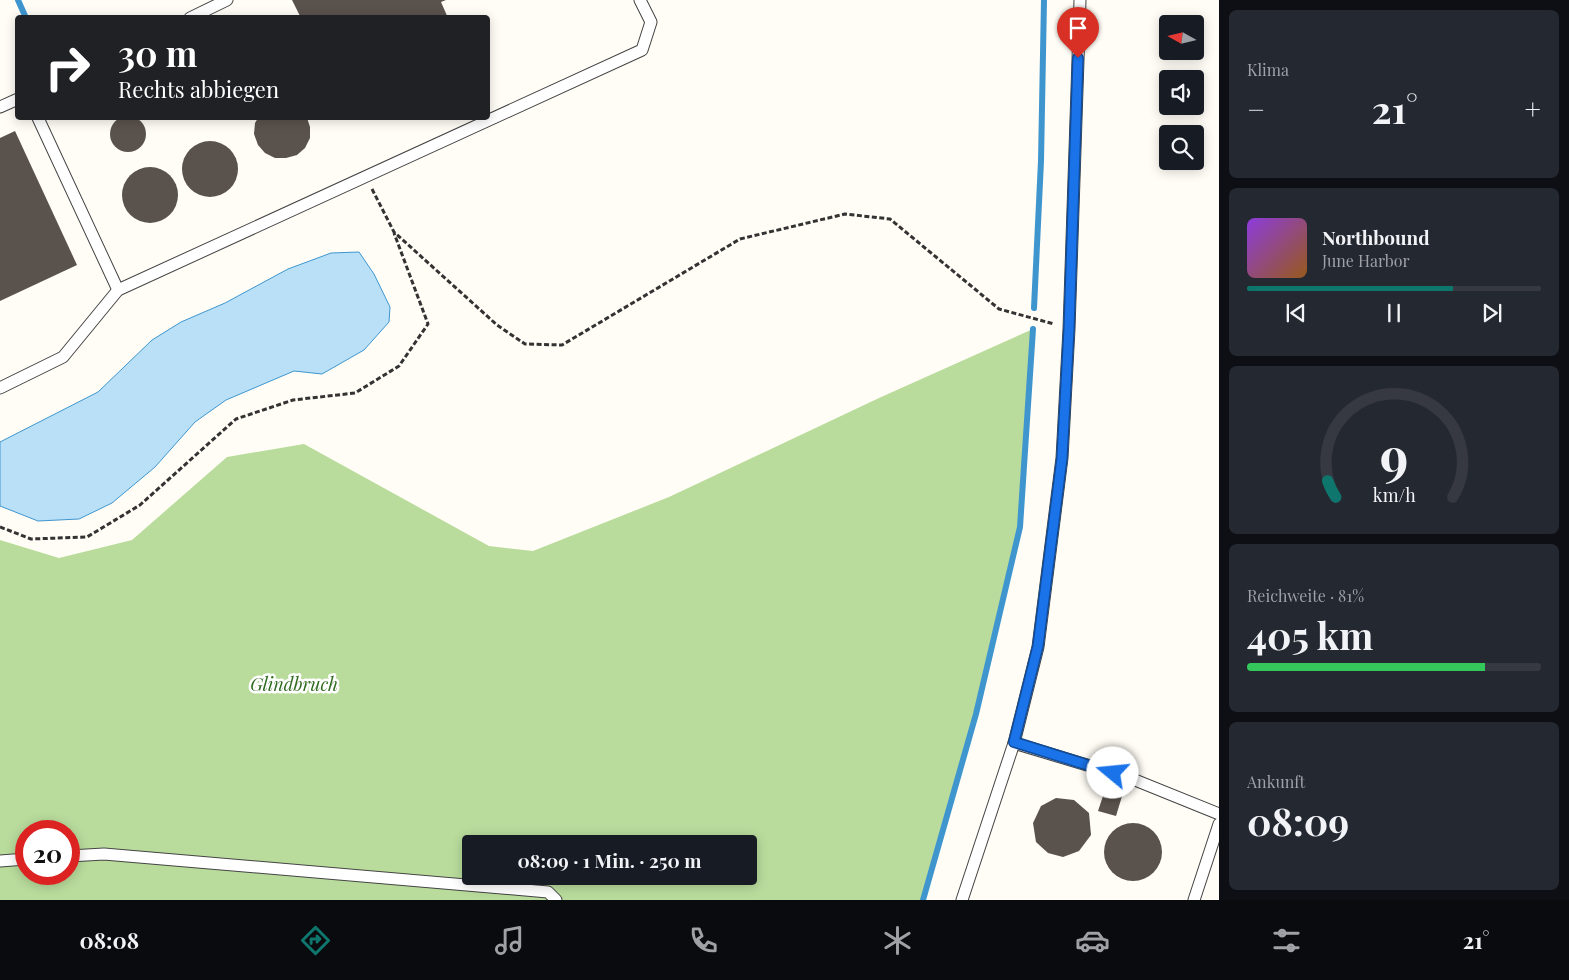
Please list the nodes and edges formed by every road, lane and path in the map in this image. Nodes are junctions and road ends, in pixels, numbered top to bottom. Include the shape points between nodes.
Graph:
1 (227, 0) edge
2 (640, 0) edge
3 (1080, 0) edge
4 (196, 15) edge
5 (15, 100) edge
6 (0, 108) edge
7 (39, 120) edge
8 (490, 120) edge
9 (490, 120) edge
10 (366, 177) junction
11 (394, 232) junction
12 (118, 290) junction
13 (1069, 329) junction
14 (0, 388) edge
15 (0, 527) edge
16 (1014, 742) junction
17 (1219, 814) edge
18 (1219, 824) edge
19 (80, 855) edge
20 (15, 860) edge
21 (0, 861) edge
22 (556, 900) edge
23 (962, 900) edge
24 (1194, 900) edge

1 - 4 lane
2 - 8 lane via 651,22 642,50
3 - 13 lane
5 - 6 lane
7 - 12 lane
9 - 10 lane
10 - 11 path
10 - 12 lane
11 - 13 path via 497,324 525,344 562,345 740,239 845,214 890,220 1000,309
11 - 15 path via 428,324 398,366 356,393 293,400 236,419 140,505 87,537 31,538
12 - 14 lane via 63,357
13 - 16 lane via 1062,458 1038,646
16 - 17 lane via 1130,778
16 - 23 lane
18 - 24 lane
19 - 22 lane via 104,854 548,892
20 - 21 lane

